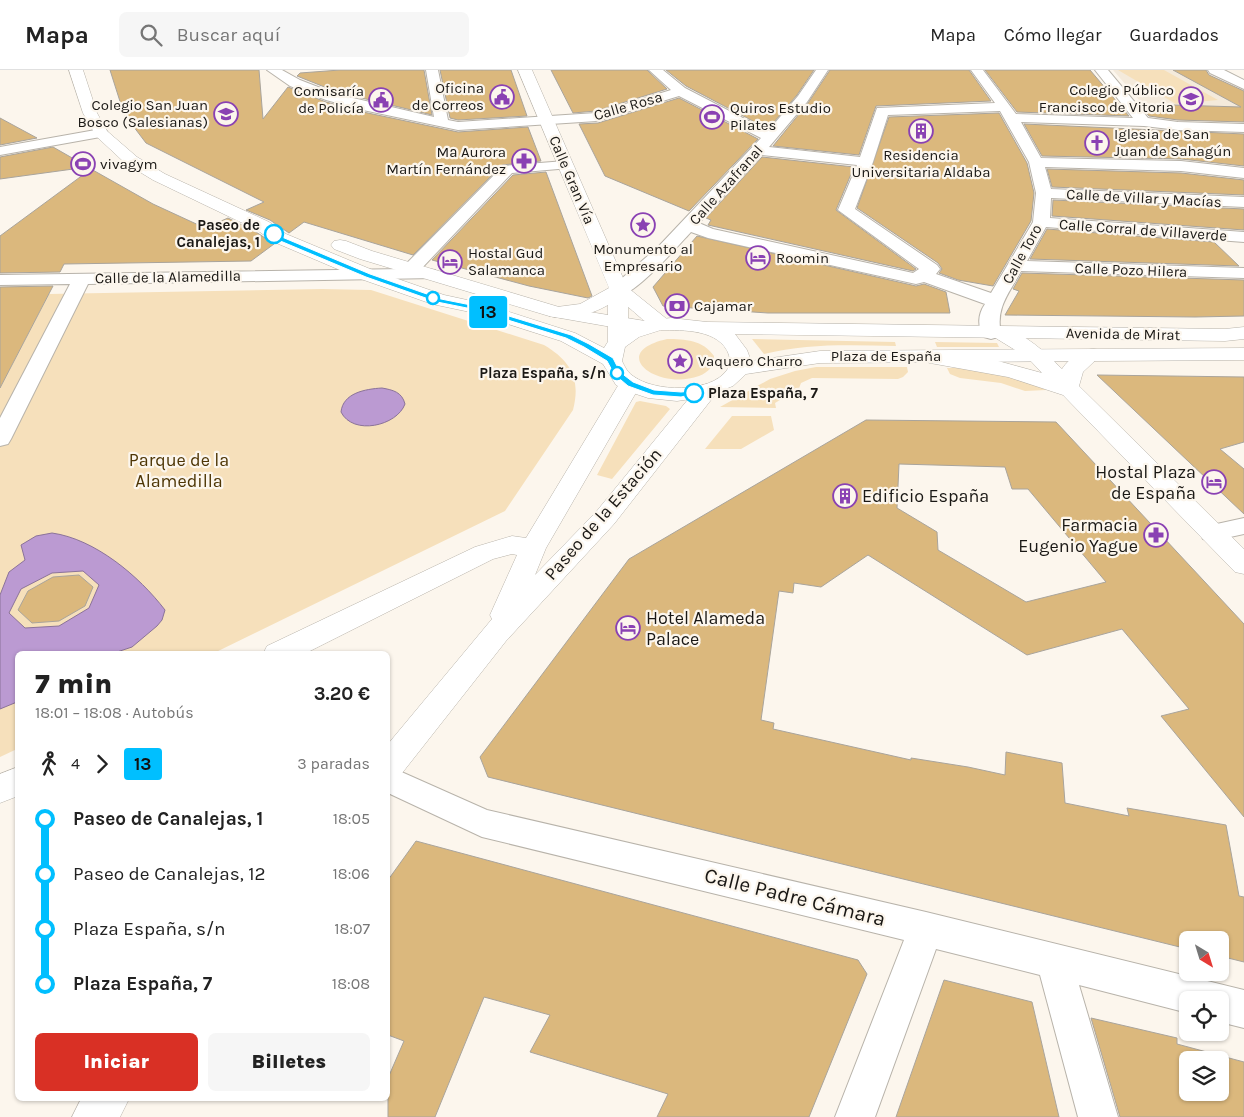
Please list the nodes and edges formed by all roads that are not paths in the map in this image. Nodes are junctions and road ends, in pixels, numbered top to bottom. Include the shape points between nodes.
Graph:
1 (76, 70) edge
2 (302, 70) edge
3 (432, 70) edge
4 (525, 70) edge
5 (655, 70) edge
6 (822, 70) edge
7 (977, 70) edge
8 (1101, 70) edge
9 (1214, 70) edge
10 (275, 71) edge
11 (1244, 85) edge
12 (675, 87) junction
13 (1008, 112) junction
14 (547, 121) junction
15 (1144, 122) junction
16 (442, 123) junction
17 (1244, 128) edge
18 (101, 134) junction
19 (769, 137) junction
20 (758, 150) junction
21 (0, 151) edge
22 (866, 162) junction
23 (1036, 162) junction
24 (565, 165) junction
25 (1212, 170) junction
26 (1244, 173) edge
27 (1044, 193) junction
28 (1237, 202) edge
29 (1244, 214) edge
30 (1041, 222) junction
31 (688, 225) junction
32 (263, 226) junction
33 (1244, 237) edge
34 (1017, 266) junction
35 (341, 271) junction
36 (421, 271) junction
37 (1244, 273) edge
38 (368, 275) junction
39 (923, 275) junction
40 (82, 278) junction
41 (0, 280) edge
42 (620, 290) junction
43 (995, 301) junction
44 (556, 312) junction
45 (653, 326) junction
46 (706, 328) junction
47 (996, 333) junction
48 (1244, 333) edge
49 (615, 341) junction
50 (1035, 354) junction
51 (1092, 354) junction
52 (1244, 354) edge
53 (923, 356) junction
54 (739, 369) junction
55 (630, 384) junction
56 (706, 391) junction
57 (1072, 392) junction
58 (0, 439) edge
59 (1244, 526) edge
60 (1212, 533) junction
61 (533, 548) junction
62 (1244, 565) edge
63 (546, 580) junction
64 (496, 633) junction
65 (283, 651) edge
66 (390, 765) edge
67 (390, 780) edge
68 (15, 782) edge
69 (0, 789) edge
70 (926, 929) junction
71 (1054, 961) junction
72 (1179, 992) edge
73 (1229, 1005) edge
74 (1244, 1009) edge
75 (106, 1101) edge
76 (93, 1117) edge
77 (855, 1117) edge
78 (1098, 1117) edge

1 - 18 main road via 90,113
2 - 10 street
3 - 16 street
4 - 14 main road, Calle Gran Vía
5 - 12 street
6 - 19 street, Calle Azafranal via 812,87
7 - 13 street, Calle Toro
8 - 15 street
9 - 11 street
10 - 16 street, Calle Rosa via 331,97
12 - 14 street, Calle Rosa via 597,116
12 - 19 street
13 - 15 street
13 - 22 street via 882,111
13 - 23 street, Calle Toro
14 - 16 street, Calle Rosa via 468,126
14 - 24 main road, Calle Gran Vía
15 - 17 street
18 - 21 street
18 - 32 main road via 131,160 159,177
19 - 20 street, Calle Azafranal
20 - 22 street
20 - 31 street, Calle Azafranal
22 - 39 street via 846,210 931,269
23 - 25 street via 1180,166
23 - 27 street, Calle Toro
24 - 36 street via 508,169
24 - 42 main road, Calle Gran Vía
25 - 26 street
25 - 28 street via 1205,176
27 - 28 street, Calle de Villar y Macías
27 - 30 street, Calle Toro
28 - 29 street
30 - 33 street, Calle Corral de Villaverde
30 - 34 street, Calle Toro
31 - 39 street via 708,233 916,279
31 - 42 street, Calle Azafranal
32 - 35 main road
32 - 36 main road via 313,234
34 - 37 street, Calle Pozo Hilera
34 - 43 street, Calle Toro
35 - 38 main road
35 - 40 street, Calle de la Alamedilla
36 - 38 street
36 - 44 main road
38 - 49 main road via 587,345
39 - 43 street
40 - 41 street, Calle de la Alamedilla
40 - 58 street
42 - 44 main road via 585,310
42 - 45 main road, Calle Gran Vía
42 - 49 main road
43 - 47 street, Calle Toro via 988,320
44 - 49 main road
45 - 46 main road, Plaza de España via 676,324
45 - 49 main road
46 - 47 main road, Plaza de España
46 - 54 main road, Plaza de España via 735,346 740,357
47 - 48 main road, Avenida de Mirat
47 - 50 main road
49 - 55 main road via 616,373
50 - 51 main road, Avenida de Mirat
50 - 53 main road, Plaza de España
50 - 57 main road
51 - 52 main road, Avenida de Mirat
51 - 57 main road via 1073,369
53 - 54 main road, Plaza de España via 820,357
53 - 57 main road via 998,366
54 - 56 main road via 727,382
55 - 56 main road via 653,392 681,395
55 - 61 main road, Paseo de la Estación
56 - 63 main road, Paseo de la Estación via 605,518
57 - 60 main road
59 - 60 street
60 - 62 main road
61 - 63 main road
61 - 64 main road, Paseo de la Estación
61 - 65 main road via 512,544 484,552
63 - 64 main road, Paseo de la Estación
64 - 66 main road, Paseo de la Estación
67 - 70 street, Calle Padre Cámara via 482,823
68 - 69 main road
70 - 71 street, Calle Padre Cámara
70 - 77 street
71 - 72 street, Calle Padre Cámara
71 - 78 street
73 - 74 street
75 - 76 main road

